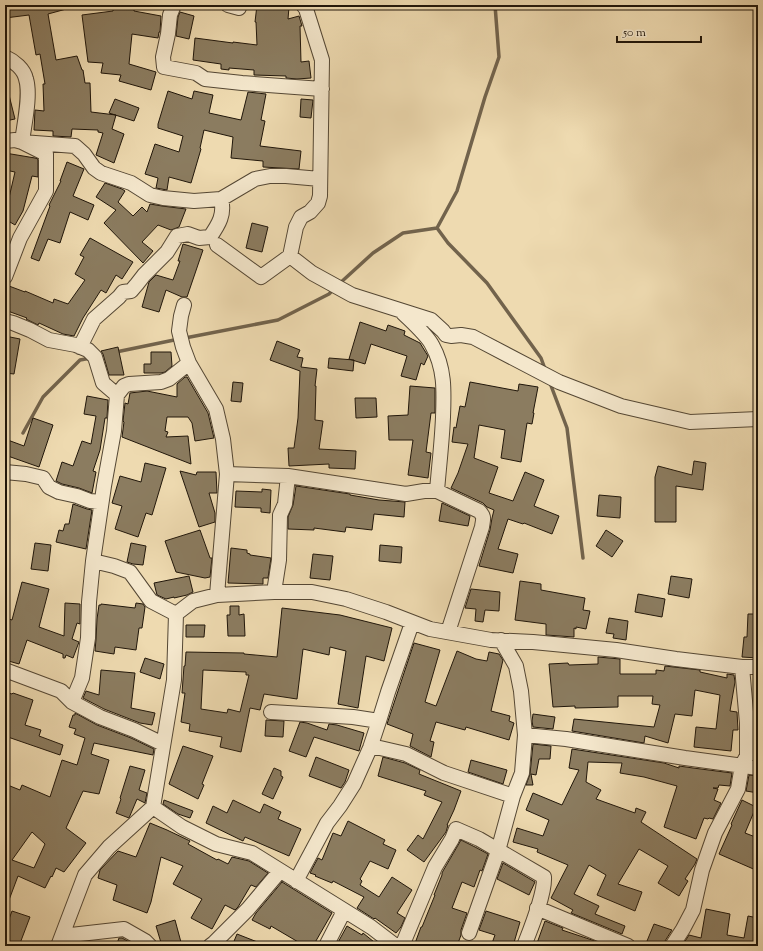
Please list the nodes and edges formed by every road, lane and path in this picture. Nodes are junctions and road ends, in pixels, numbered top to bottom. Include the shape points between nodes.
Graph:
1 (174, 5) edge
2 (303, 5) edge
3 (5, 57) edge
4 (322, 89) junction
5 (5, 141) edge
6 (22, 142) junction
7 (320, 179) junction
8 (221, 198) junction
9 (217, 245) dead end
10 (290, 256) junction
11 (5, 277) edge
12 (184, 305) dead end
13 (399, 310) junction
14 (5, 321) edge
15 (80, 347) junction
16 (189, 363) junction
17 (117, 395) junction
18 (758, 419) edge
19 (5, 472) edge
20 (227, 474) junction
21 (288, 476) junction
22 (437, 491) junction
23 (101, 502) junction
24 (93, 561) junction
25 (274, 592) junction
26 (217, 595) junction
27 (176, 614) junction
28 (412, 623) junction
29 (448, 632) junction
30 (501, 640) junction
31 (742, 667) junction
32 (758, 667) edge
33 (5, 670) edge
34 (72, 702) junction
35 (271, 712) dead end
36 (379, 721) junction
37 (526, 734) junction
38 (164, 744) junction
39 (370, 748) junction
40 (742, 765) junction
41 (758, 768) edge
42 (513, 796) junction
43 (153, 807) junction
44 (498, 850) junction
45 (280, 871) junction
46 (296, 881) junction
47 (537, 908) junction
48 (344, 911) junction
49 (469, 933) dead end
50 (60, 941) edge
51 (210, 945) edge
52 (150, 946) edge
53 (326, 946) edge
54 (396, 946) edge
55 (402, 946) edge
56 (524, 946) edge
57 (628, 946) edge
58 (672, 946) edge

1 - 4 street via 163,57 164,67 196,73 205,78
2 - 4 street via 322,60
3 - 6 street via 19,67 26,78 28,93
4 - 7 street
5 - 6 street
6 - 8 street via 75,146 101,173 130,183 150,195 194,200
6 - 11 street via 46,154 46,191 20,238
7 - 8 street via 270,176 255,179
7 - 10 street via 318,203 301,217 296,227
8 - 15 street via 221,217 210,237 199,238 188,234 177,236 167,252 137,284 123,292 94,319
9 - 10 street via 261,277
10 - 13 street via 312,273 352,295
12 - 16 street via 179,331
13 - 18 street via 431,320 446,335 473,336 559,382 621,406 690,422
13 - 22 street via 432,343 440,362 444,389
14 - 15 street via 49,340
15 - 17 street via 96,356 102,383
16 - 17 street via 169,379 129,384
16 - 20 street via 216,409 224,439
17 - 23 street via 114,430
19 - 23 street via 43,478 49,487 59,492
20 - 21 street
20 - 26 street
21 - 22 street via 406,494
21 - 25 street via 285,504 280,515 279,560
22 - 29 street via 483,514
23 - 24 street
24 - 27 street via 130,572 152,600
24 - 34 street via 88,638 82,678
25 - 26 street
25 - 28 street via 312,592 346,599
26 - 27 street via 193,601
27 - 38 street via 174,680
28 - 29 street via 430,630
28 - 36 street
29 - 30 street
30 - 31 street via 616,650
30 - 37 street via 516,666
31 - 32 street
31 - 40 street via 747,723 747,756
33 - 34 street via 62,691
34 - 38 street via 100,717
35 - 36 street
36 - 39 street
37 - 40 street
37 - 42 street via 522,773
38 - 43 street
39 - 42 street via 406,754 444,773
39 - 46 street via 354,784 327,823
40 - 41 street
40 - 58 street via 738,789 715,833 702,870 693,910
42 - 44 street
43 - 45 street via 182,827 216,844 252,853
43 - 50 street via 109,847 85,875
44 - 47 street via 544,876
44 - 49 street
44 - 55 street via 456,829 435,867
45 - 46 street
45 - 51 street via 248,909
46 - 48 street
47 - 56 street
47 - 57 street
48 - 53 street
48 - 54 street
50 - 52 street via 124,929

